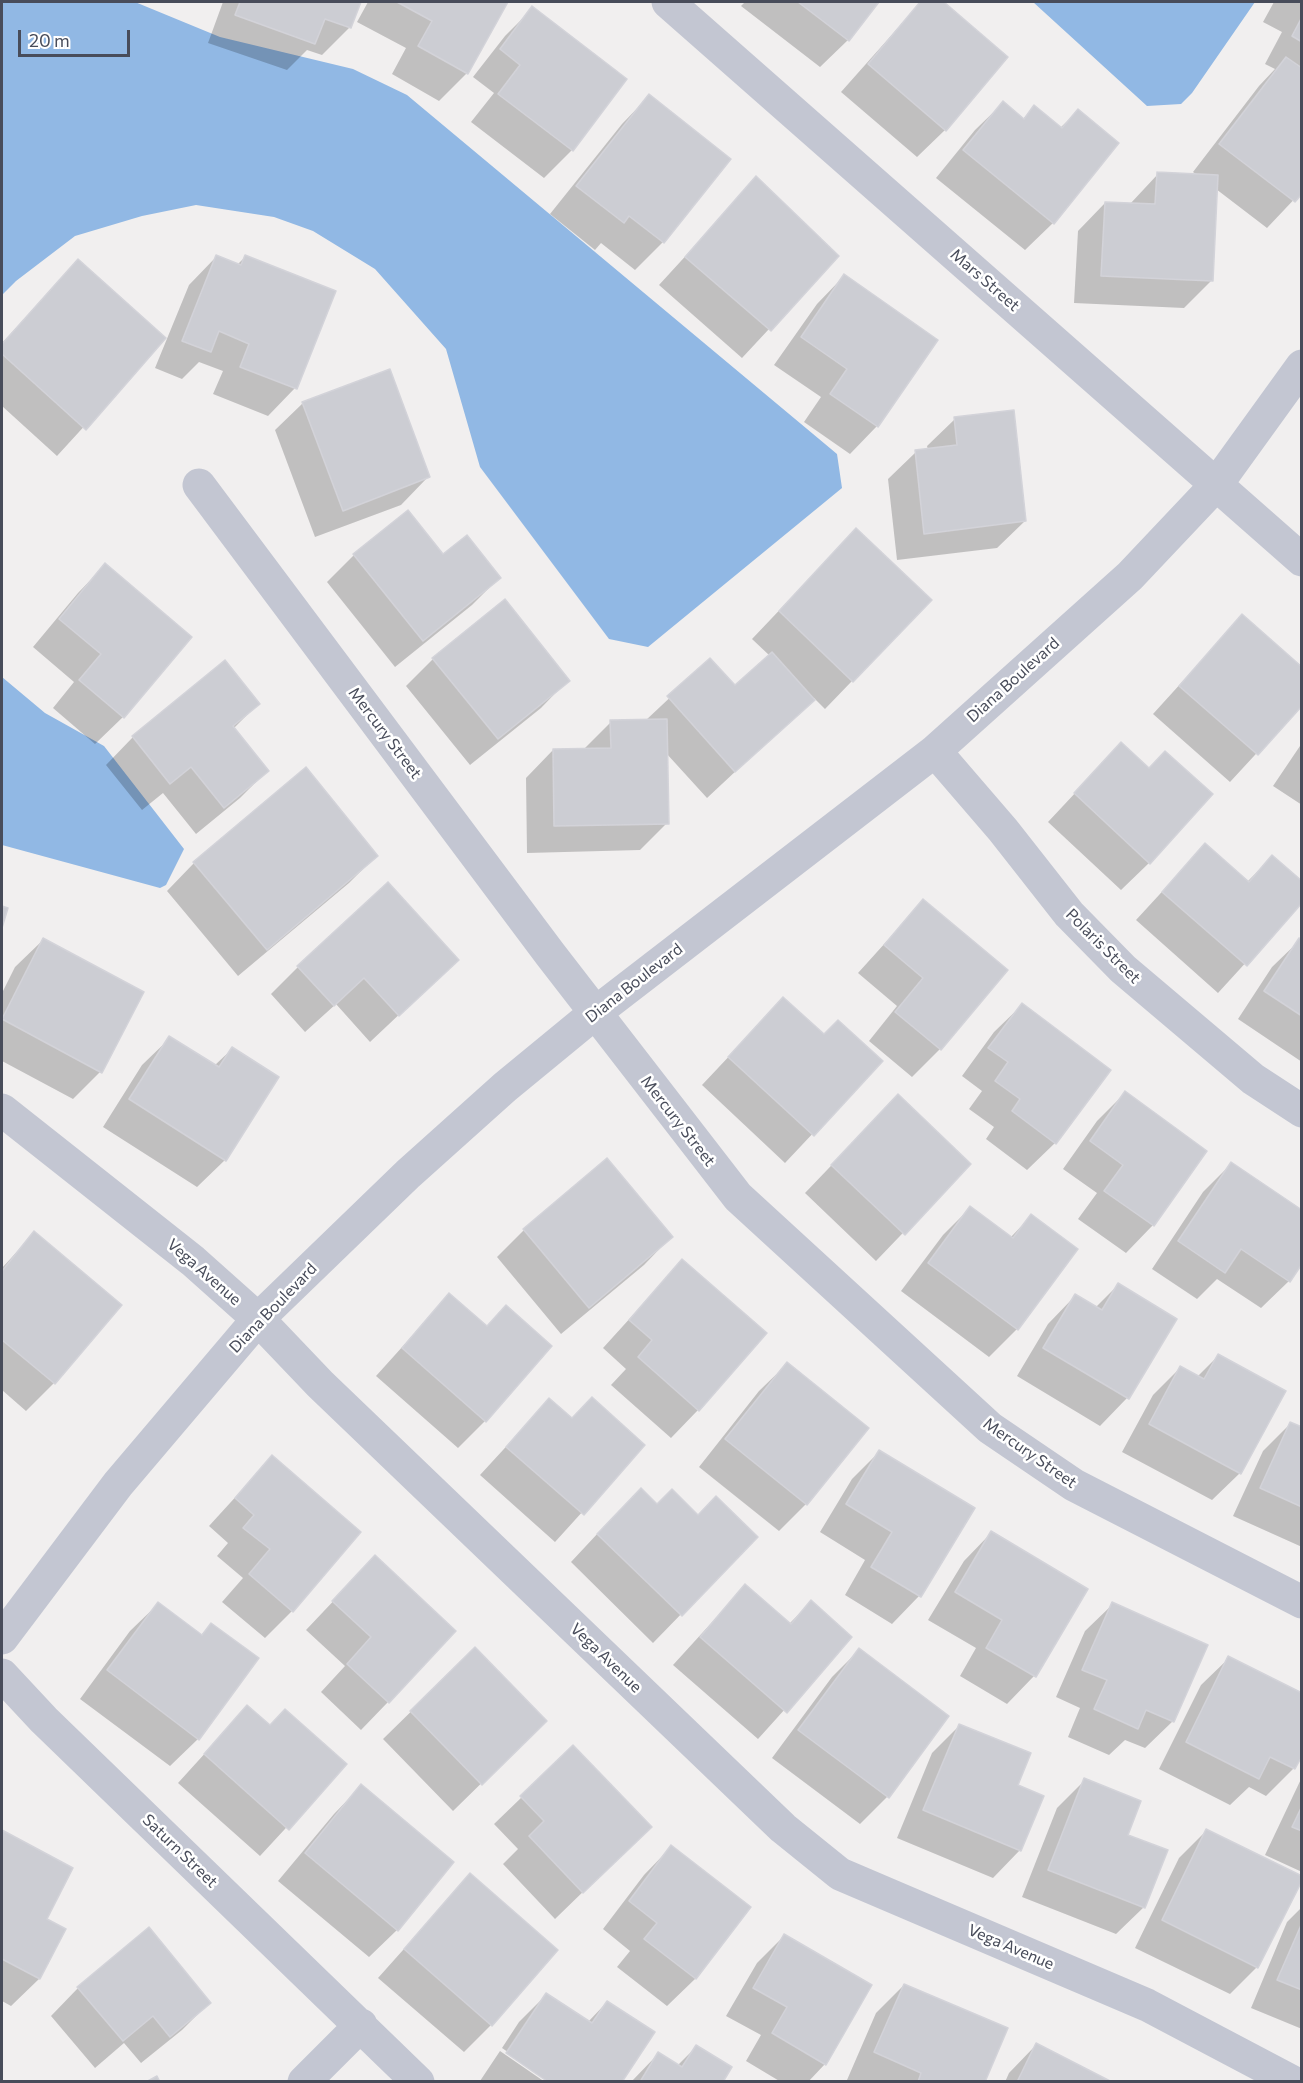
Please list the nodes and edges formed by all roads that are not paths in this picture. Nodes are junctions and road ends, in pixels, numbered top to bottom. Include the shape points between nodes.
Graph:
1 (668, 2) edge
2 (1302, 366) edge
3 (199, 485) dead end
4 (1216, 485) junction
5 (1302, 560) edge
6 (935, 751) junction
7 (595, 1013) junction
8 (2, 1110) edge
9 (1302, 1111) edge
10 (258, 1319) junction
11 (1302, 1602) edge
12 (2, 1638) edge
13 (2, 1675) edge
14 (361, 2025) junction
15 (304, 2082) edge
16 (418, 2082) edge
17 (1293, 2082) edge

1 - 4 street, Mars Street
2 - 4 street, Diana Boulevard
3 - 7 street, Mercury Street
4 - 5 street, Mars Street
4 - 6 street, Diana Boulevard via 1130,576
6 - 7 street, Diana Boulevard
6 - 9 street, Polaris Street via 1069,914 1123,969 1253,1079
7 - 10 street, Diana Boulevard via 408,1174
7 - 11 street, Mercury Street via 738,1197 990,1428 1074,1485
8 - 10 street, Vega Avenue via 193,1261
10 - 12 street, Diana Boulevard via 118,1484
10 - 17 street, Vega Avenue via 320,1384 783,1828 840,1874 1147,2005
13 - 14 street, Saturn Street
14 - 15 street
14 - 16 street, Saturn Street

